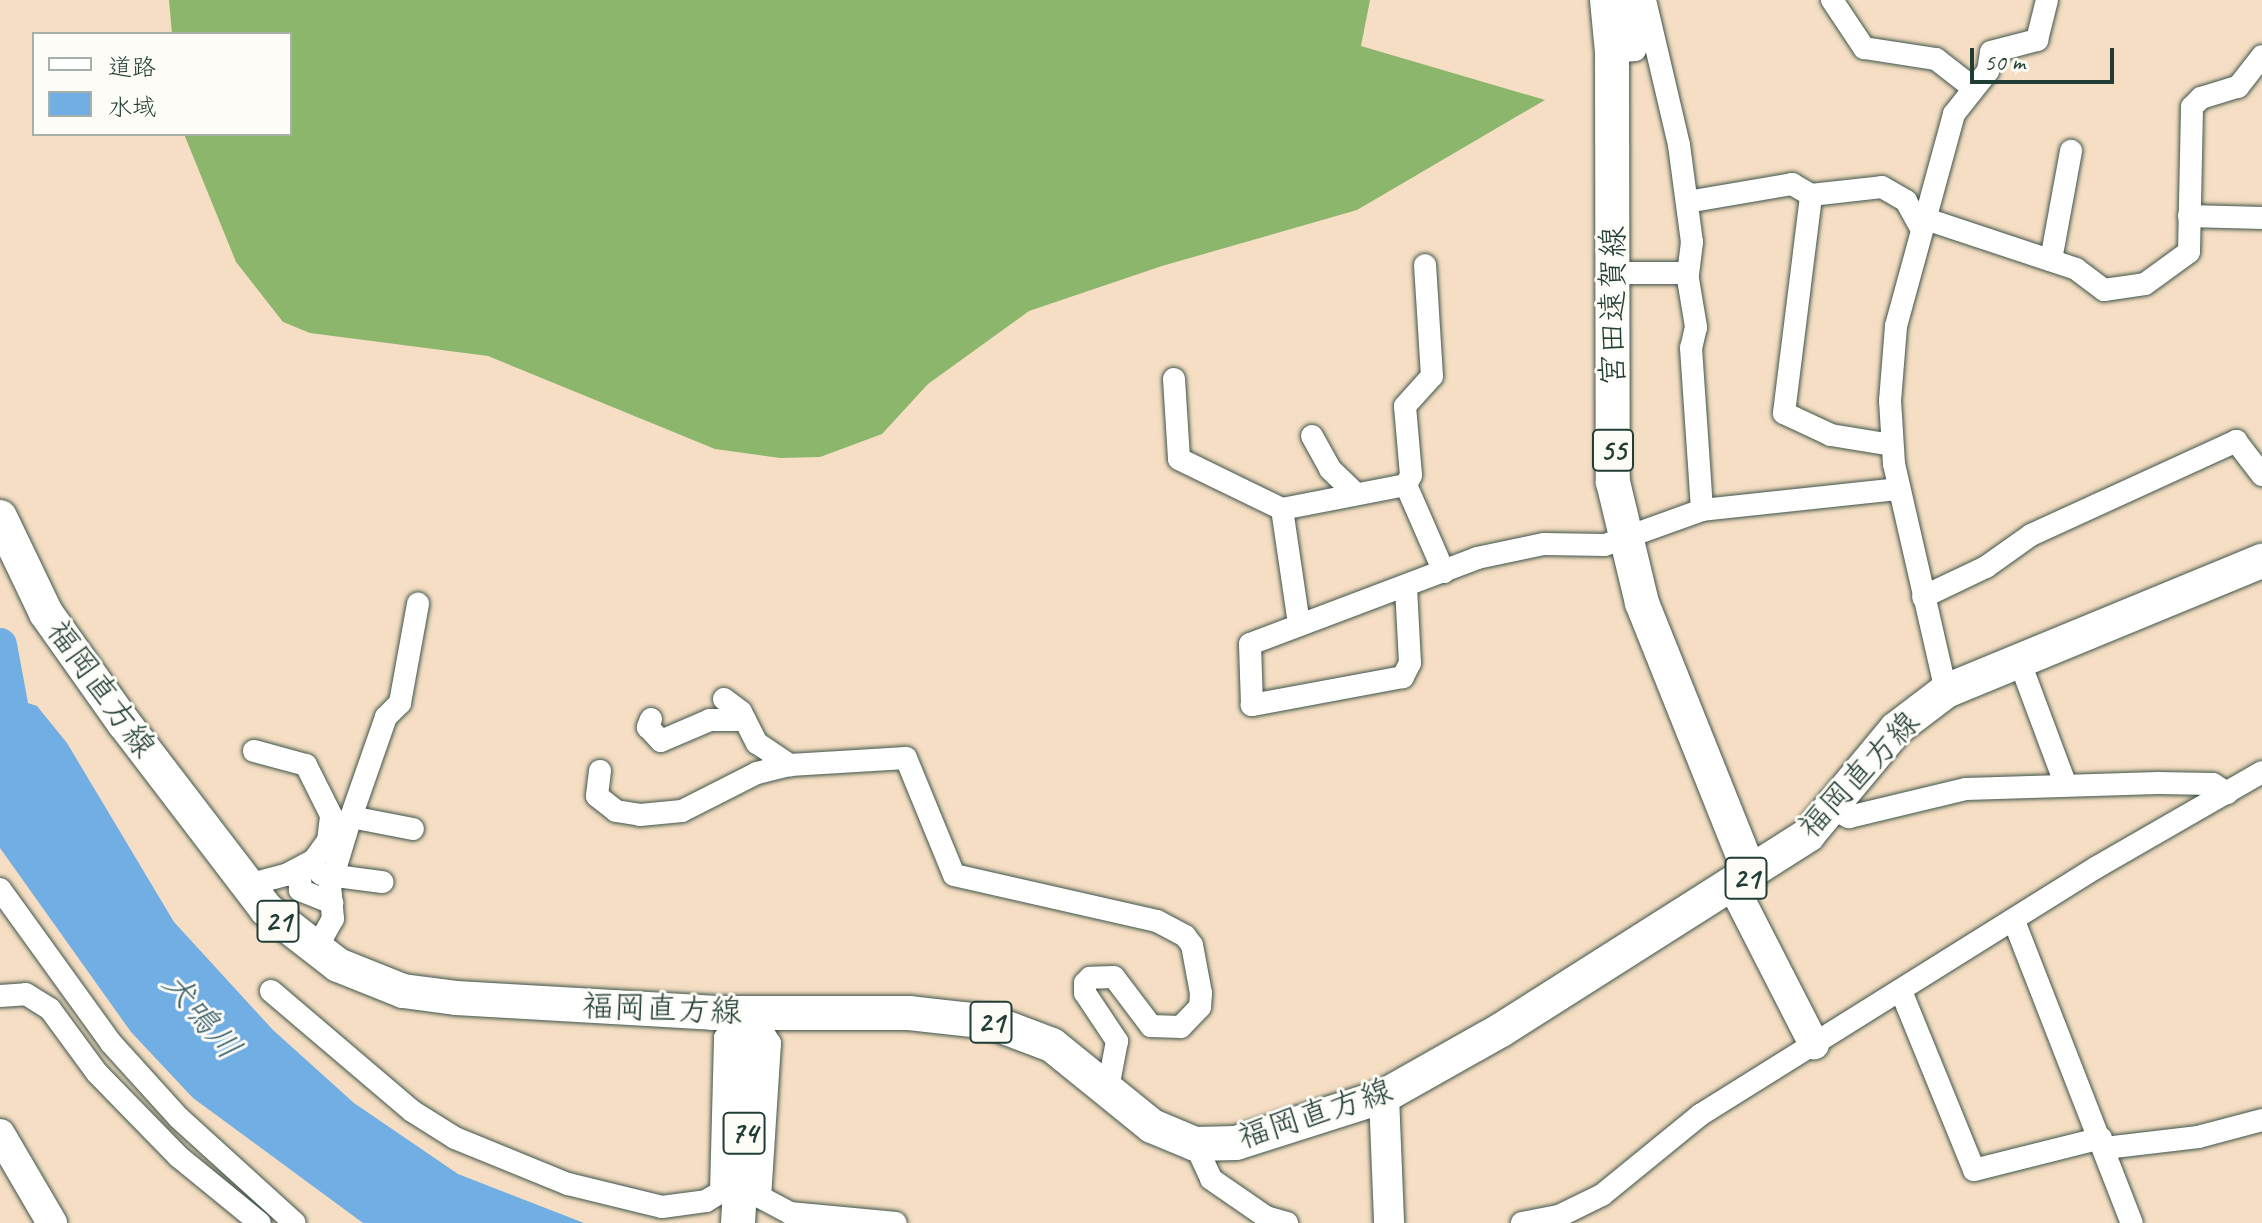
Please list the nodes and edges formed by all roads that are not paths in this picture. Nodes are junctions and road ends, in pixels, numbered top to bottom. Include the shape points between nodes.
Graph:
1 (1607, 0) edge
2 (1627, 0) edge
3 (1645, 0) edge
4 (1832, 0) edge
5 (2047, 0) edge
6 (1612, 52) junction
7 (2262, 56) edge
8 (1972, 87) junction
9 (2071, 151) dead end
10 (1811, 195) junction
11 (1687, 202) junction
12 (2189, 216) junction
13 (2262, 218) edge
14 (1925, 225) junction
15 (2051, 260) junction
16 (1425, 265) dead end
17 (1613, 273) junction
18 (1688, 277) junction
19 (1174, 379) dead end
20 (1312, 436) dead end
21 (1892, 445) junction
22 (2262, 475) edge
23 (1406, 485) junction
24 (1898, 489) junction
25 (1356, 494) junction
26 (1282, 509) junction
27 (1702, 510) junction
28 (0, 517) edge
29 (1623, 538) junction
30 (2262, 561) edge
31 (1444, 572) junction
32 (1406, 587) junction
33 (1923, 597) junction
34 (418, 604) dead end
35 (1299, 624) junction
36 (2019, 660) junction
37 (1946, 691) junction
38 (724, 699) dead end
39 (651, 719) dead end
40 (745, 720) junction
41 (254, 751) dead end
42 (790, 765) junction
43 (600, 771) dead end
44 (2262, 772) edge
45 (2066, 786) junction
46 (2227, 793) junction
47 (1833, 809) junction
48 (351, 817) junction
49 (413, 829) dead end
50 (300, 871) junction
51 (332, 879) junction
52 (1742, 881) junction
53 (382, 882) dead end
54 (248, 885) junction
55 (0, 889) edge
56 (332, 903) junction
57 (2014, 921) junction
58 (315, 951) junction
59 (271, 991) dead end
60 (1901, 991) junction
61 (0, 996) edge
62 (750, 1028) junction
63 (1814, 1044) junction
64 (1108, 1088) junction
65 (1384, 1096) junction
66 (2262, 1120) edge
67 (0, 1134) edge
68 (2103, 1143) junction
69 (1195, 1144) junction
70 (52, 1223) edge
71 (260, 1223) edge
72 (295, 1223) edge
73 (738, 1223) edge
74 (896, 1223) edge
75 (1287, 1223) edge
76 (1389, 1223) edge
77 (1522, 1223) edge
78 (2132, 1223) edge

1 - 6 main road, 宮田遠賀線 / 55
2 - 6 street via 1635,50
3 - 11 street via 1664,64
4 - 8 street via 1864,48 1936,59
5 - 8 street via 2037,40 1991,52 1988,71
6 - 17 main road, 宮田遠賀線 / 55
7 - 12 street via 2238,87 2201,98 2192,107
8 - 14 street via 1954,114
9 - 15 street
10 - 11 street via 1792,184
10 - 14 street via 1882,187 1906,201
10 - 21 street via 1784,413 1831,435
11 - 18 street via 1692,242
12 - 13 street
12 - 15 street via 2189,252 2145,284 2104,290 2076,269
14 - 15 street
14 - 21 street via 1896,326
16 - 23 street via 1432,376 1405,406 1411,475
17 - 18 street
17 - 29 main road, 宮田遠賀線 / 55 via 1613,482
18 - 27 street via 1696,327 1691,348
19 - 26 street via 1179,459
20 - 25 street via 1330,469
21 - 24 street
22 - 33 street via 2236,441 2031,535 1986,567
23 - 25 street
23 - 31 street
24 - 27 street
24 - 33 street
25 - 26 street
26 - 35 street
27 - 29 street
28 - 54 main road, 福岡直方線 / 21 via 61,635
29 - 31 street via 1605,545 1544,544 1477,558
29 - 52 main road, 宮田遠賀線 / 55
30 - 36 main road, 福岡直方線 / 21
31 - 32 street
32 - 35 street
32 - 35 street via 1410,663 1403,677 1252,705 1250,644
33 - 37 street
34 - 48 street via 400,703 386,717
36 - 37 main road, 福岡直方線 / 21
36 - 45 street
37 - 47 main road, 福岡直方線 / 21 via 1896,729
38 - 40 street
39 - 40 street via 648,727 661,741 710,720
40 - 42 street via 757,743
41 - 50 street via 306,765 331,815 323,851
42 - 43 street via 757,773 682,811 640,815 616,811 597,796
42 - 64 street via 906,758 954,875 1157,921 1185,936 1192,945 1201,993 1200,1007 1181,1027 1151,1026 1114,977 1085,983 1085,993 1117,1041
44 - 46 street
45 - 46 street via 2213,784
45 - 47 street via 1966,789 1849,817
46 - 57 street
47 - 52 main road, 福岡直方線 / 21 via 1808,835
48 - 49 street
48 - 51 street
50 - 51 street
50 - 54 street
50 - 56 street via 298,884 306,896
51 - 53 street
51 - 56 street
52 - 63 street
52 - 65 main road, 福岡直方線 / 21
54 - 58 main road, 福岡直方線 / 21 via 266,909
55 - 72 street via 111,1043 179,1118
56 - 58 street via 333,919
57 - 60 street
57 - 68 street
58 - 62 main road, 福岡直方線 / 21 via 366,979 443,996
59 - 62 street via 391,1095 455,1138 568,1184 662,1207 706,1201 721,1192 725,1038
60 - 63 street
60 - 68 street via 1974,1170
61 - 71 street via 26,994 50,1009 97,1073 158,1136
62 - 64 main road, 福岡直方線 / 21 via 909,1013 991,1022 1052,1045
62 - 73 main road, 74
62 - 74 street via 770,1043 760,1197 790,1213
63 - 77 street via 1700,1115 1602,1195 1559,1216
64 - 69 main road, 福岡直方線 / 21 via 1152,1126
65 - 69 main road, 福岡直方線 / 21 via 1236,1143
65 - 76 street
66 - 68 street via 2198,1137
67 - 70 street
68 - 78 street
69 - 75 street via 1211,1179 1266,1217

